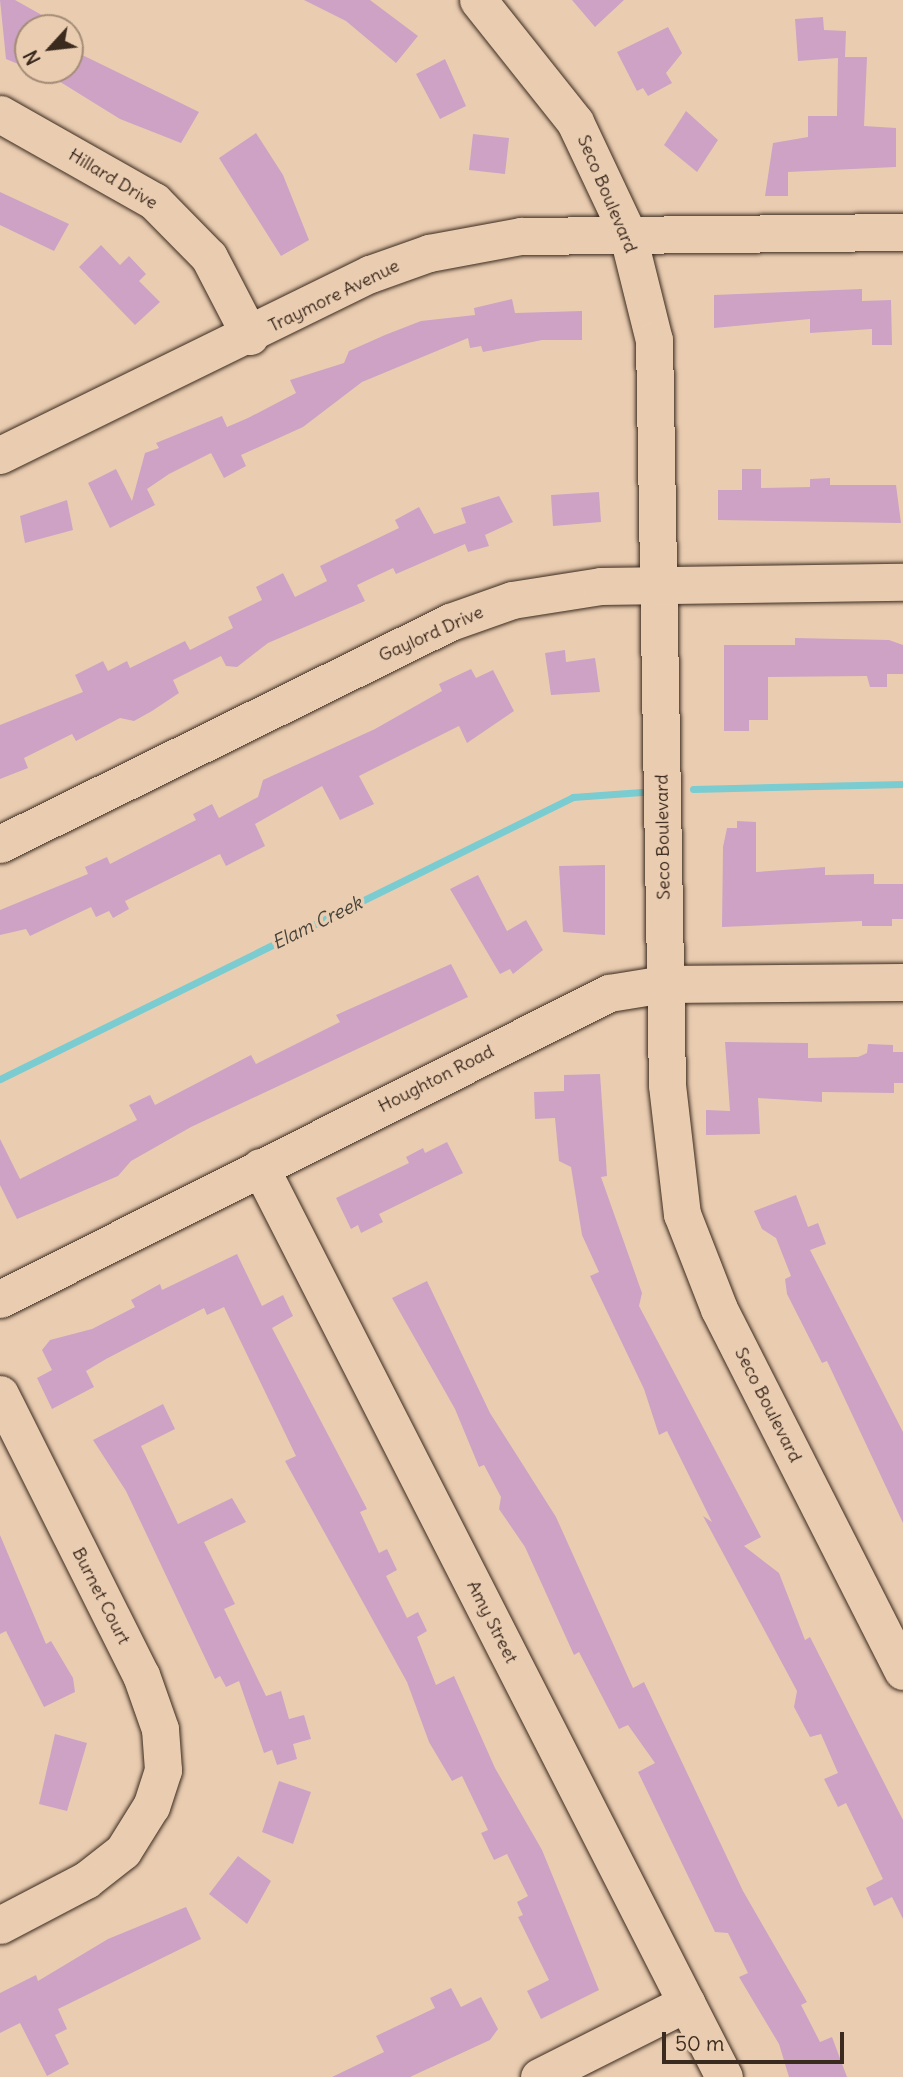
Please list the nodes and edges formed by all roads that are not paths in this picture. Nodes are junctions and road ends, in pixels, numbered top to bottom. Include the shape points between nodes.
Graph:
1 (478, 0) edge
2 (0, 114) edge
3 (626, 232) junction
4 (903, 232) edge
5 (250, 336) junction
6 (0, 455) edge
7 (903, 582) edge
8 (661, 587) junction
9 (0, 844) edge
10 (903, 982) edge
11 (664, 984) junction
12 (260, 1167) junction
13 (0, 1299) edge
14 (0, 1394) edge
15 (903, 1671) edge
16 (0, 1925) edge
17 (686, 2003) junction
18 (539, 2077) edge
19 (724, 2077) edge

1 - 3 street, Seco Boulevard via 575,122
2 - 5 street, Hillard Drive via 155,201 209,257
3 - 4 street, Traymore Avenue
3 - 5 street, Traymore Avenue via 522,236 429,253 370,274
3 - 8 street, Seco Boulevard via 654,340
5 - 6 street, Traymore Avenue
7 - 8 street, Gaylord Drive
8 - 9 street, Gaylord Drive via 563,592 512,600 450,622
8 - 11 street, Seco Boulevard
10 - 11 street, Houghton Road
11 - 12 street, Houghton Road via 586,1002
11 - 15 street, Seco Boulevard via 671,1160 682,1214 719,1309
12 - 13 street, Houghton Road
12 - 17 street, Amy Street
14 - 16 street, Burnet Court via 145,1686 160,1729 163,1770 151,1806 123,1851 86,1880
17 - 18 street
17 - 19 street, Amy Street

